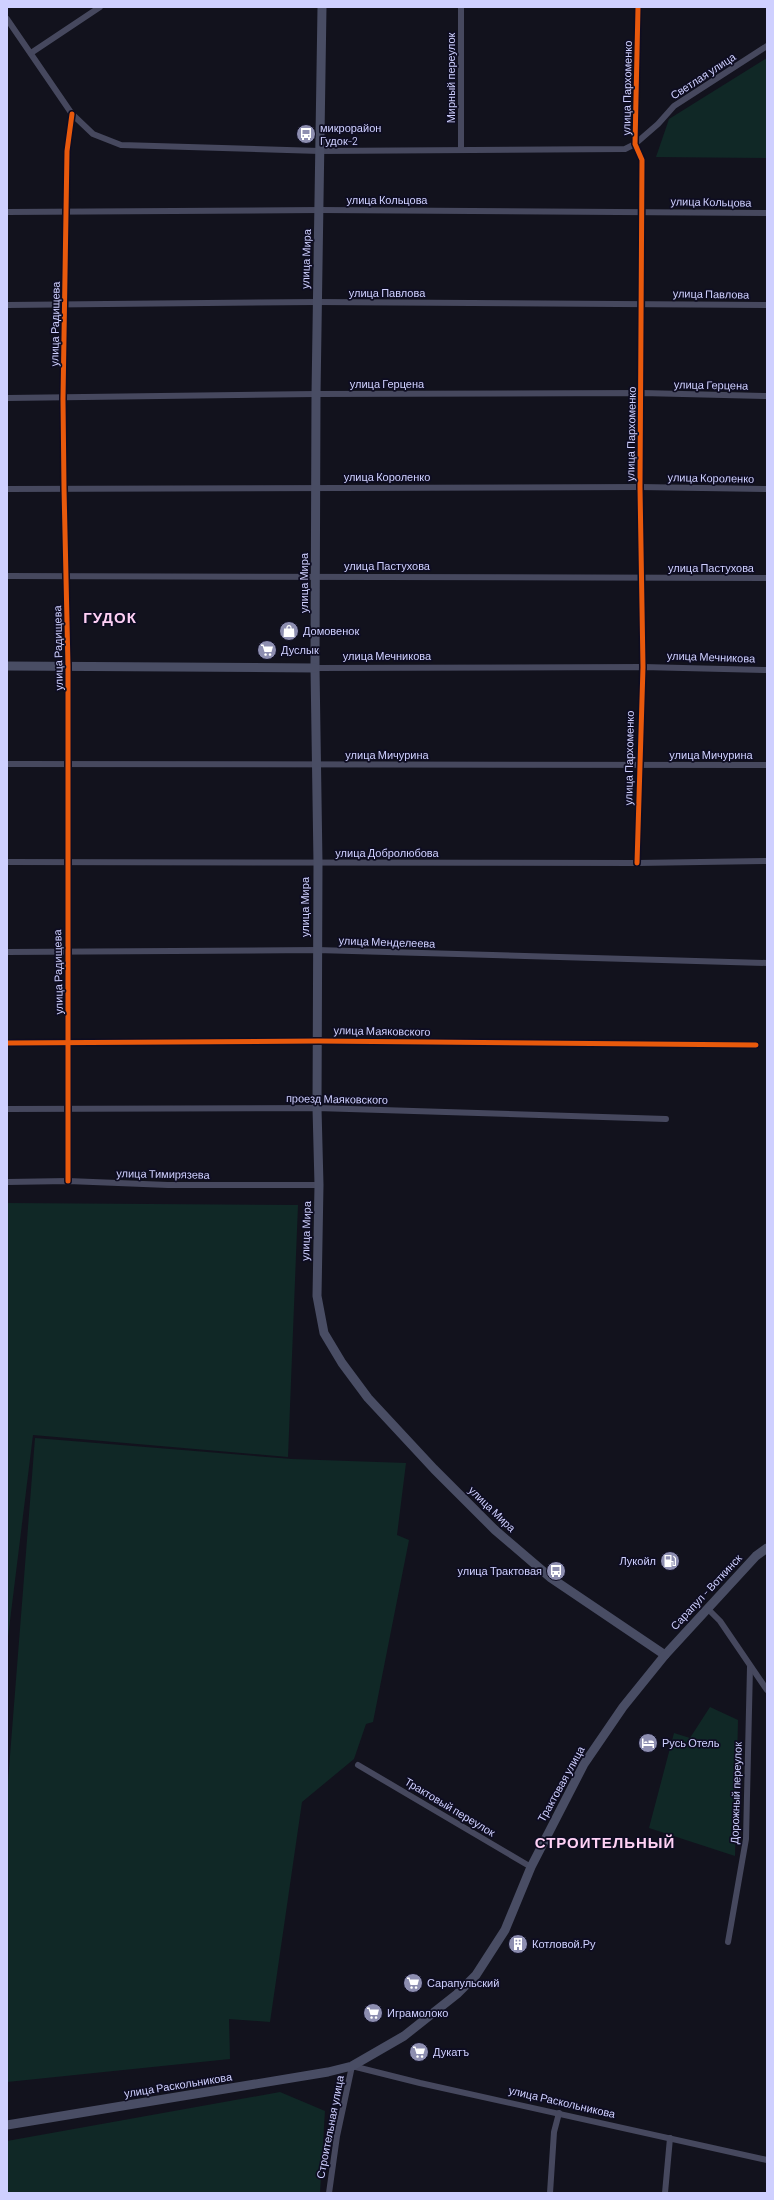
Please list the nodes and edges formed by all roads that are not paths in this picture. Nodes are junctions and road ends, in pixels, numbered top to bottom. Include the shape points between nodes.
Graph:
1 (100, 7) edge
2 (322, 7) edge
3 (461, 7) edge
4 (638, 7) edge
5 (7, 19) edge
6 (767, 46) edge
7 (31, 53) junction
8 (72, 114) junction
9 (636, 144) junction
10 (462, 148) junction
11 (320, 151) junction
12 (67, 210) junction
13 (320, 210) junction
14 (641, 210) junction
15 (7, 212) edge
16 (767, 212) edge
17 (317, 302) junction
18 (640, 303) junction
19 (7, 305) edge
20 (64, 305) junction
21 (767, 305) edge
22 (642, 393) junction
23 (316, 394) junction
24 (767, 396) edge
25 (7, 398) edge
26 (63, 399) junction
27 (316, 487) junction
28 (640, 487) junction
29 (7, 488) edge
30 (64, 488) junction
31 (767, 489) edge
32 (7, 576) edge
33 (67, 576) junction
34 (316, 576) junction
35 (642, 578) junction
36 (767, 578) edge
37 (7, 666) edge
38 (68, 666) junction
39 (643, 667) junction
40 (315, 668) junction
41 (767, 670) edge
42 (69, 763) junction
43 (7, 764) edge
44 (316, 765) junction
45 (639, 765) junction
46 (767, 765) edge
47 (7, 862) edge
48 (68, 862) junction
49 (318, 862) junction
50 (767, 862) edge
51 (637, 864) junction
52 (317, 950) junction
53 (68, 951) junction
54 (7, 952) edge
55 (767, 963) edge
56 (318, 1041) junction
57 (7, 1043) edge
58 (69, 1043) junction
59 (756, 1045) dead end
60 (317, 1108) junction
61 (7, 1110) edge
62 (68, 1110) junction
63 (666, 1119) dead end
64 (68, 1181) junction
65 (7, 1182) edge
66 (319, 1185) junction
67 (767, 1548) edge
68 (707, 1608) junction
69 (665, 1655) junction
70 (750, 1667) junction
71 (767, 1690) edge
72 (358, 1765) dead end
73 (531, 1867) junction
74 (728, 1942) dead end
75 (400, 2039) joint
76 (352, 2066) junction
77 (559, 2113) junction
78 (7, 2125) edge
79 (670, 2138) junction
80 (767, 2160) edge
81 (329, 2193) edge
82 (550, 2193) edge
83 (665, 2193) edge

1 - 7 street
2 - 11 main road, улица Мира
3 - 10 street, Мирный переулок
4 - 9 street, улица Пархоменко
5 - 7 street
6 - 9 street, Светлая улица via 674,106
7 - 8 street
8 - 11 street via 93,134 121,145
8 - 12 street, улица Радищева via 67,151
9 - 10 street via 625,149
9 - 14 street, улица Пархоменко via 642,160
10 - 11 street
11 - 13 main road, улица Мира
12 - 13 street, улица Кольцова
12 - 15 street, улица Кольцова
12 - 20 street, улица Радищева
13 - 14 street, улица Кольцова
13 - 17 main road, улица Мира
14 - 16 street, улица Кольцова
14 - 18 street, улица Пархоменко
17 - 18 street, улица Павлова
17 - 20 street, улица Павлова
17 - 23 main road, улица Мира
18 - 21 street, улица Павлова
18 - 22 street, улица Пархоменко
19 - 20 street, улица Павлова
20 - 26 street, улица Радищева
22 - 23 street, улица Герцена
22 - 24 street, улица Герцена
22 - 28 street, улица Пархоменко
23 - 26 street, улица Герцена
23 - 27 main road, улица Мира
25 - 26 street, улица Герцена
26 - 30 street, улица Радищева
27 - 28 street, улица Короленко
27 - 30 street, улица Короленко
27 - 34 main road, улица Мира
28 - 31 street, улица Короленко
28 - 35 street, улица Пархоменко
29 - 30 street, улица Короленко
30 - 33 street, улица Радищева
32 - 33 street, улица Пастухова
33 - 34 street, улица Пастухова
33 - 38 street, улица Радищева
34 - 35 street, улица Пастухова
34 - 40 main road, улица Мира
35 - 36 street, улица Пастухова
35 - 39 street, улица Пархоменко
37 - 38 main road, улица Мечникова
38 - 40 main road, улица Мечникова
38 - 42 street, улица Радищева
39 - 40 street, улица Мечникова
39 - 41 street, улица Мечникова
39 - 45 street, улица Пархоменко
40 - 44 main road, улица Мира
42 - 43 street, улица Мичурина
42 - 44 street, улица Мичурина
42 - 48 street, улица Радищева
44 - 45 street, улица Мичурина
44 - 49 main road, улица Мира
45 - 46 street, улица Мичурина
45 - 51 street, улица Пархоменко
47 - 48 street, улица Добролюбова
48 - 49 street, улица Добролюбова
48 - 53 street, улица Радищева
49 - 51 street, улица Добролюбова
49 - 52 main road, улица Мира
50 - 51 street, улица Добролюбова
52 - 53 street, улица Менделеева
52 - 55 street, улица Менделеева
52 - 56 main road, улица Мира
53 - 54 street, улица Менделеева
53 - 58 street, улица Радищева
56 - 58 street, улица Маяковского
56 - 59 street, улица Маяковского
56 - 60 main road, улица Мира
57 - 58 street, улица Маяковского
58 - 62 street, улица Радищева
60 - 62 street, проезд Маяковского
60 - 63 street, проезд Маяковского
60 - 66 main road, улица Мира
61 - 62 street, проезд Маяковского
62 - 64 street, улица Радищева
64 - 65 street, улица Тимирязева
64 - 66 street, улица Тимирязева via 168,1185
66 - 69 main road, улица Мира via 317,1296 324,1333 342,1363 368,1398 495,1530 551,1578
67 - 68 main road, Сарапул - Воткинск via 756,1556
68 - 69 main road, Сарапул - Воткинск
68 - 70 street via 720,1622
69 - 73 main road, Трактовая улица via 622,1707 584,1764
70 - 71 street
70 - 74 street, Дорожный переулок via 746,1839
72 - 73 street, Трактовый переулок
73 - 75 main road, Трактовая улица via 505,1930 476,1975 457,1994
75 - 76 main road, улица Раскольникова
76 - 77 street, улица Раскольникова
76 - 78 main road, улица Раскольникова
76 - 81 street, Строительная улица via 337,2136
77 - 79 street, улица Раскольникова
77 - 82 street via 554,2132
79 - 80 street, улица Раскольникова
79 - 83 street

